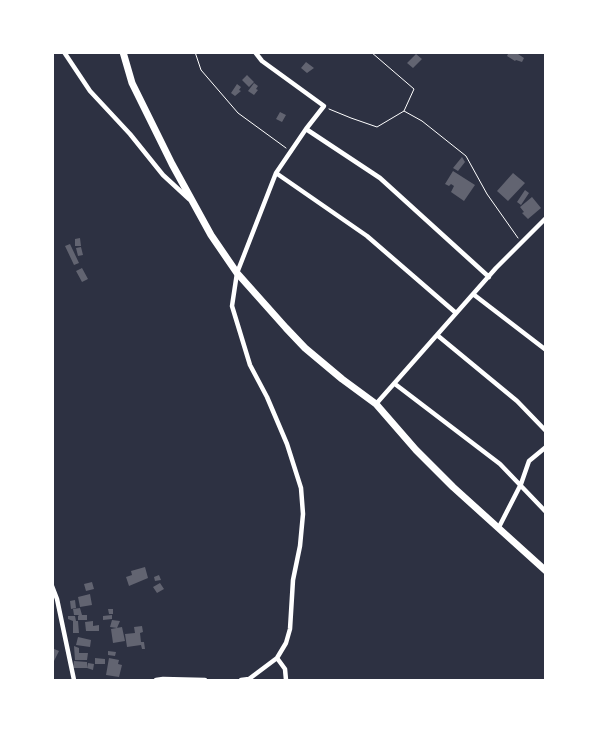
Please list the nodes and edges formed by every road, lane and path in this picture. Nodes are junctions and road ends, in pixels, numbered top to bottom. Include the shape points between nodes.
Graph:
1 (64, 52) edge
2 (123, 52) edge
3 (196, 52) edge
4 (255, 52) edge
5 (371, 52) edge
6 (324, 106) junction
7 (404, 111) junction
8 (306, 129) junction
9 (290, 152) junction
10 (276, 172) junction
11 (194, 203) junction
12 (546, 218) edge
13 (521, 243) junction
14 (237, 273) junction
15 (489, 277) junction
16 (473, 294) junction
17 (456, 313) junction
18 (437, 335) junction
19 (546, 350) edge
20 (395, 384) junction
21 (376, 404) junction
22 (546, 431) edge
23 (546, 447) edge
24 (521, 484) junction
25 (546, 512) edge
26 (499, 527) junction
27 (546, 571) edge
28 (52, 586) edge
29 (277, 658) junction
30 (74, 680) edge
31 (156, 680) edge
32 (205, 680) edge
33 (241, 680) edge
34 (286, 680) edge

1 - 11 street via 90,92 163,174
2 - 11 main road via 132,83
3 - 9 path via 201,70 238,113
4 - 6 street via 262,61
5 - 7 path via 414,89
6 - 7 path via 377,127
6 - 8 street
7 - 13 path via 466,156 487,194
8 - 9 street
8 - 15 street via 380,178
9 - 10 street
10 - 14 street
10 - 17 street via 367,236
11 - 14 main road
12 - 13 street
13 - 15 street
14 - 21 main road via 305,348
14 - 29 street via 232,306 238,329 250,365 287,444 301,488 302,530 293,580 290,629
15 - 16 street
16 - 17 street
16 - 19 street
17 - 18 street
18 - 20 street
18 - 22 street via 517,401
20 - 21 street
20 - 24 street via 500,464
21 - 26 main road via 416,450
23 - 24 street via 529,460
24 - 25 street
24 - 26 street
26 - 27 main road
28 - 30 street
29 - 33 street via 249,679
29 - 34 street via 285,669
31 - 32 street

